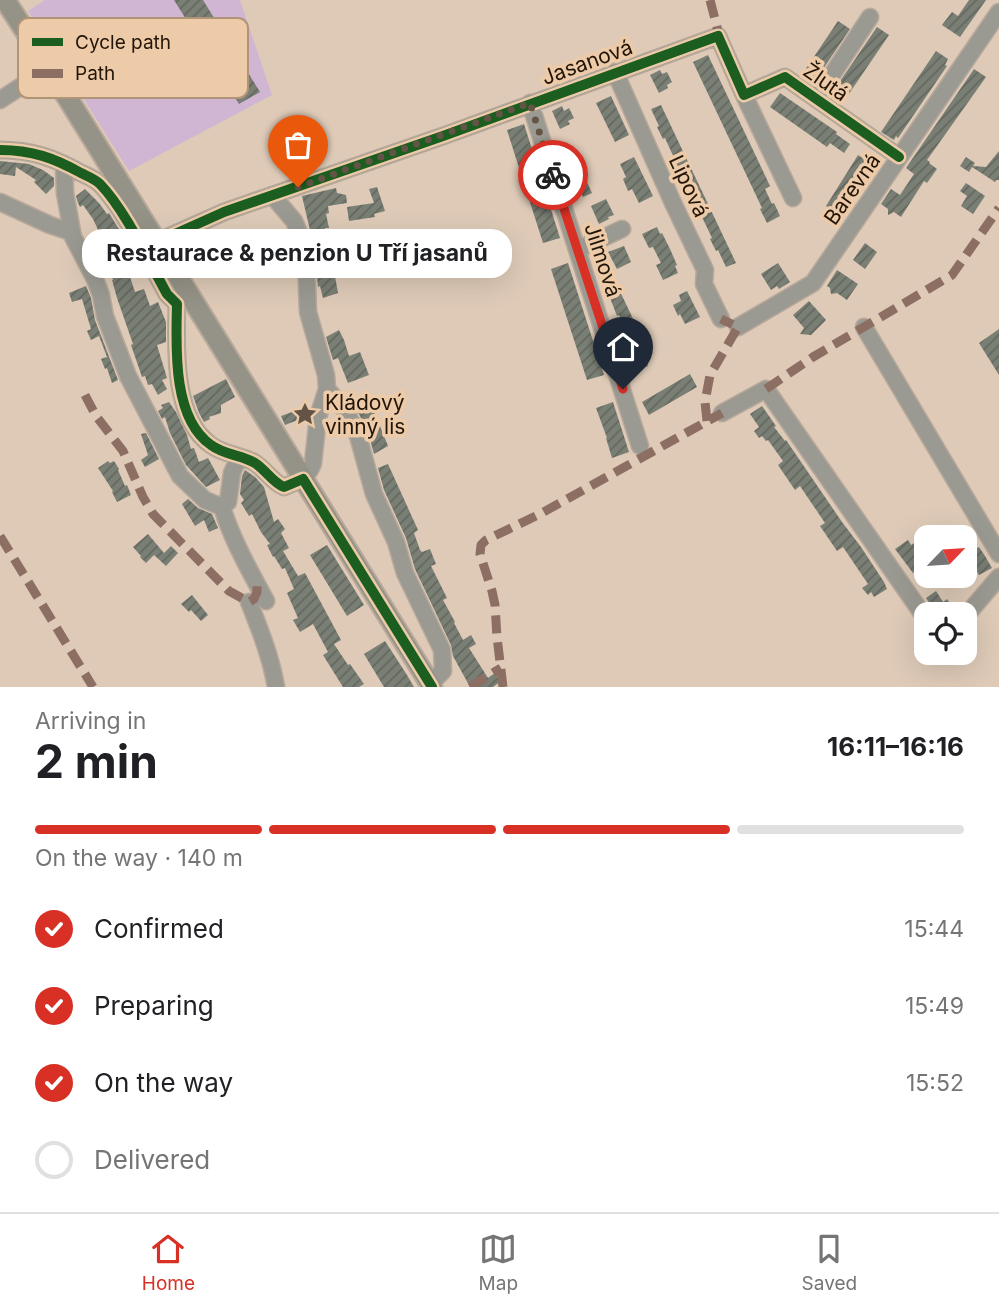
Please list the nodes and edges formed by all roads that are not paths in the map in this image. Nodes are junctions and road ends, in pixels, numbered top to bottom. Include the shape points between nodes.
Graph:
1 (5, 0) edge
2 (999, 12) edge
3 (870, 18) dead end
4 (18, 20) edge
5 (615, 72) junction
6 (18, 88) edge
7 (744, 94) junction
8 (68, 98) edge
9 (816, 99) junction
10 (0, 100) edge
11 (530, 103) junction
12 (0, 149) edge
13 (899, 157) junction
14 (64, 164) junction
15 (272, 195) junction
16 (793, 198) dead end
17 (0, 202) edge
18 (622, 229) dead end
19 (71, 232) junction
20 (157, 242) junction
21 (578, 250) junction
22 (184, 302) junction
23 (721, 319) dead end
24 (738, 327) dead end
25 (864, 327) dead end
26 (327, 389) junction
27 (722, 413) dead end
28 (640, 446) dead end
29 (239, 457) junction
30 (303, 479) junction
31 (222, 507) junction
32 (999, 554) edge
33 (999, 577) edge
34 (266, 601) dead end
35 (249, 602) dead end
36 (914, 602) edge
37 (977, 603) edge
38 (431, 686) edge
39 (276, 687) edge

1 - 4 main road
2 - 13 street, Barevná
3 - 9 street
5 - 7 street, Jasanová via 718,36
5 - 11 street, Jasanová
5 - 23 street, Lipová via 705,270 704,284
6 - 10 street
7 - 9 street, Žlutá via 785,77
7 - 16 street
8 - 20 main road
9 - 13 street, Žlutá
11 - 15 street, Jasanová
11 - 21 street, Jilmová
12 - 14 street via 34,153
13 - 24 street, Barevná via 813,283
14 - 19 street
14 - 22 street via 99,183 124,216 167,294
15 - 20 street, Jasanová
15 - 26 street via 294,221 303,242 308,312
17 - 19 street
18 - 21 street
19 - 31 street via 102,295 105,316 128,376 180,476 205,500
20 - 22 main road
21 - 28 street, Jilmová
22 - 29 street via 176,366 184,402 202,439
22 - 30 main road
25 - 32 street
26 - 30 street via 318,417 313,463
26 - 38 street via 346,411 358,436 374,494 405,573 442,650 443,671
27 - 36 street via 766,389
29 - 30 street via 256,463 284,487
29 - 31 street via 228,502
30 - 38 main road
31 - 34 street
33 - 37 street
35 - 39 street

